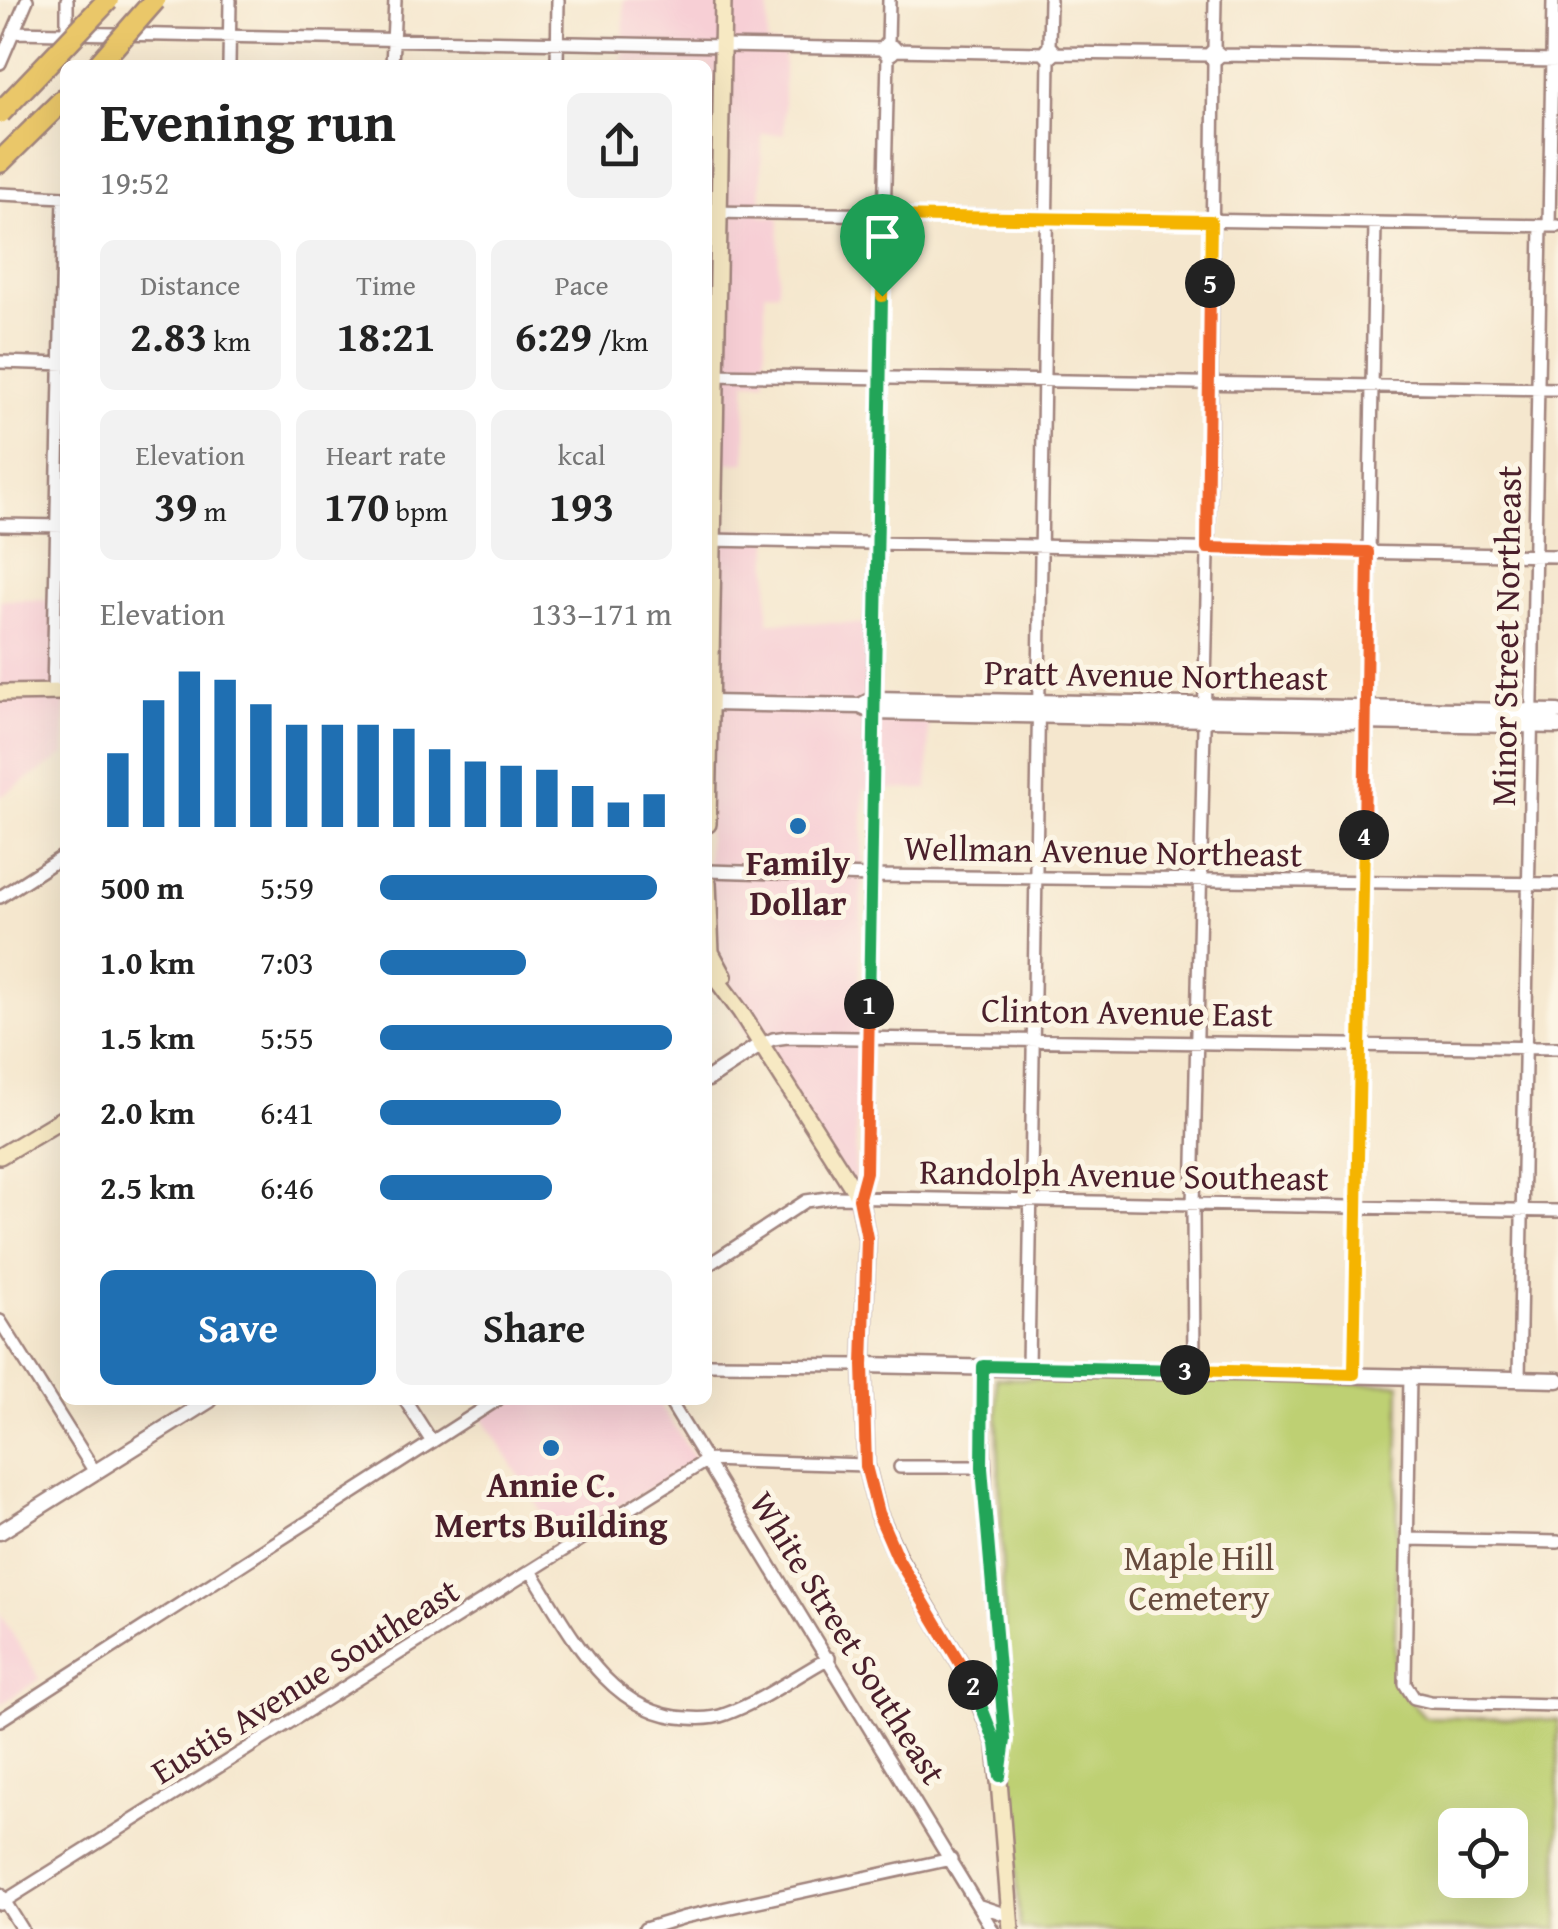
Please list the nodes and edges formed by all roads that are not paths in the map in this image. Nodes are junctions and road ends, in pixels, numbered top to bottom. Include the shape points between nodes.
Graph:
1 (26, 0) edge
2 (67, 0) edge
3 (108, 0) edge
4 (155, 0) edge
5 (230, 0) edge
6 (395, 0) edge
7 (558, 0) edge
8 (723, 0) edge
9 (889, 0) edge
10 (1050, 0) edge
11 (1215, 0) edge
12 (1553, 0) edge
13 (13, 32) junction
14 (68, 34) junction
15 (229, 38) junction
16 (392, 42) junction
17 (558, 44) junction
18 (722, 46) junction
19 (888, 49) junction
20 (1049, 53) junction
21 (1214, 55) junction
22 (102, 60) edge
23 (228, 60) edge
24 (392, 60) edge
25 (557, 60) edge
26 (52, 61) junction
27 (1555, 61) edge
28 (0, 63) edge
29 (60, 103) edge
30 (0, 104) edge
31 (0, 113) edge
32 (0, 162) edge
33 (0, 194) edge
34 (60, 197) edge
35 (713, 212) edge
36 (885, 216) junction
37 (1048, 218) junction
38 (1211, 221) junction
39 (1374, 223) junction
40 (1549, 226) edge
41 (0, 362) edge
42 (60, 364) edge
43 (712, 375) edge
44 (880, 378) junction
45 (1045, 381) junction
46 (1210, 384) junction
47 (1372, 386) junction
48 (1538, 389) junction
49 (1558, 390) edge
50 (0, 524) edge
51 (60, 525) edge
52 (712, 540) edge
53 (877, 542) junction
54 (1040, 545) junction
55 (1207, 548) junction
56 (1368, 552) junction
57 (1535, 556) junction
58 (1558, 556) edge
59 (59, 692) edge
60 (0, 693) edge
61 (712, 704) edge
62 (869, 706) junction
63 (1038, 710) junction
64 (1204, 712) junction
65 (1558, 712) edge
66 (1366, 716) junction
67 (1530, 719) junction
68 (1558, 726) edge
69 (60, 858) edge
70 (712, 871) edge
71 (872, 876) junction
72 (1034, 876) junction
73 (1200, 879) junction
74 (1364, 882) junction
75 (1528, 884) junction
76 (1558, 884) edge
77 (0, 897) edge
78 (712, 954) edge
79 (712, 973) edge
80 (740, 1011) junction
81 (869, 1037) junction
82 (1033, 1041) junction
83 (1196, 1042) junction
84 (760, 1045) junction
85 (1360, 1045) junction
86 (1524, 1048) junction
87 (1558, 1048) edge
88 (712, 1076) edge
89 (60, 1120) edge
90 (0, 1156) edge
91 (859, 1198) junction
92 (1029, 1202) junction
93 (1193, 1205) junction
94 (1358, 1206) junction
95 (1522, 1210) junction
96 (1558, 1211) edge
97 (712, 1262) edge
98 (0, 1321) edge
99 (712, 1364) edge
100 (863, 1365) junction
101 (983, 1366) junction
102 (1028, 1367) junction
103 (1194, 1370) junction
104 (1354, 1374) junction
105 (1410, 1376) junction
106 (1519, 1378) junction
107 (1558, 1380) edge
108 (202, 1405) edge
109 (408, 1405) edge
110 (489, 1405) edge
111 (672, 1405) edge
112 (432, 1442) junction
113 (707, 1460) junction
114 (866, 1466) junction
115 (900, 1467) dead end
116 (982, 1468) junction
117 (96, 1472) junction
118 (0, 1532) edge
119 (1407, 1539) junction
120 (1558, 1542) edge
121 (531, 1571) junction
122 (829, 1658) junction
123 (1558, 1706) edge
124 (0, 1720) edge
125 (1000, 1776) junction
126 (951, 1859) junction
127 (2, 1900) edge
128 (980, 1906) junction
129 (1011, 1923) edge
130 (22, 1929) edge
131 (646, 1929) edge
132 (992, 1929) edge

1 - 13 street
2 - 14 street
3 - 26 highway, bridge
4 - 22 highway, bridge
5 - 15 street
6 - 16 street
7 - 17 street
8 - 18 main road
9 - 19 street
10 - 20 street
11 - 21 street
12 - 27 street, Minor Street Northeast
13 - 14 street
13 - 28 street
14 - 15 street
15 - 16 street
15 - 23 street
16 - 17 street
16 - 24 street
17 - 18 street
17 - 25 street
18 - 19 street
18 - 35 main road
19 - 20 street
19 - 36 street
20 - 21 street
20 - 37 street
21 - 27 street
21 - 38 street
26 - 30 highway, bridge
26 - 31 highway, bridge
27 - 40 street, Minor Street Northeast
29 - 32 highway
33 - 34 street
35 - 36 street
35 - 43 main road
36 - 37 street
36 - 44 street
37 - 38 street
37 - 45 street
38 - 39 street
38 - 46 street
39 - 40 street
39 - 47 street
40 - 48 street, Minor Street Northeast
41 - 42 street
43 - 44 street
44 - 45 street
44 - 53 street
45 - 46 street
45 - 54 street
46 - 47 street
46 - 55 street
47 - 48 street
47 - 56 street
48 - 49 street
48 - 57 street, Minor Street Northeast
50 - 51 street
51 - 59 street
52 - 53 street
53 - 54 street
53 - 62 street
54 - 55 street
54 - 63 street
55 - 56 street
55 - 64 street
56 - 57 street
56 - 66 street
57 - 58 street
57 - 67 street, Minor Street Northeast
59 - 60 main road
61 - 62 street, Pratt Avenue Northeast
62 - 63 street, Pratt Avenue Northeast
62 - 71 street
63 - 64 street, Pratt Avenue Northeast
63 - 72 street
64 - 66 street, Pratt Avenue Northeast
64 - 73 street
65 - 67 street, Pratt Avenue Northeast
66 - 67 street, Pratt Avenue Northeast
66 - 74 street
67 - 68 street, Pratt Avenue Northeast
67 - 75 street, Minor Street Northeast
69 - 77 street
70 - 71 street, Wellman Avenue Northeast
71 - 72 street, Wellman Avenue Northeast
71 - 81 street
72 - 73 street, Wellman Avenue Northeast
72 - 82 street
73 - 74 street, Wellman Avenue Northeast
73 - 83 street
74 - 75 street, Wellman Avenue Northeast
74 - 85 street
75 - 76 street, Wellman Avenue Northeast
75 - 86 street, Minor Street Northeast
78 - 80 main road
79 - 80 main road
80 - 84 main road
81 - 82 street, Clinton Avenue East
81 - 84 street, Clinton Avenue East via 773,1038
81 - 91 street via 866,1172
82 - 83 street, Clinton Avenue East
82 - 92 street
83 - 85 street, Clinton Avenue East
83 - 93 street
84 - 88 street, Clinton Avenue East
84 - 91 main road
85 - 86 street, Clinton Avenue East
85 - 94 street
86 - 87 street, Clinton Avenue East
86 - 95 street, Minor Street Northeast
89 - 90 main road
91 - 92 street, Randolph Avenue Southeast
91 - 97 street, Randolph Avenue Southeast via 806,1202
91 - 100 main road via 867,1238
92 - 93 street, Randolph Avenue Southeast
92 - 102 street
93 - 94 street, Randolph Avenue Southeast
93 - 103 street
94 - 95 street, Randolph Avenue Southeast
94 - 104 street
95 - 96 street, Randolph Avenue Southeast
95 - 106 street, Minor Street Northeast
98 - 117 street
99 - 100 street
100 - 101 street
100 - 114 main road
101 - 102 street
101 - 116 street
102 - 103 street
103 - 104 street
104 - 105 street
105 - 106 street
105 - 119 street
106 - 107 street
108 - 117 street
109 - 112 street
110 - 112 street
111 - 113 street, White Street Southeast
112 - 124 street
113 - 114 street
113 - 121 street, Eustis Avenue Southeast
113 - 122 street, White Street Southeast
114 - 125 main road via 898,1559 972,1682 996,1744
115 - 116 street
116 - 125 street via 1005,1740
117 - 118 street
119 - 120 street
119 - 123 street via 1405,1671 1414,1698
121 - 122 street via 612,1687 663,1716 724,1715
121 - 127 street, Eustis Avenue Southeast
122 - 126 street, White Street Southeast
125 - 129 main road
126 - 128 street, White Street Southeast
126 - 131 street
127 - 130 street
128 - 129 street
128 - 132 street, White Street Southeast

